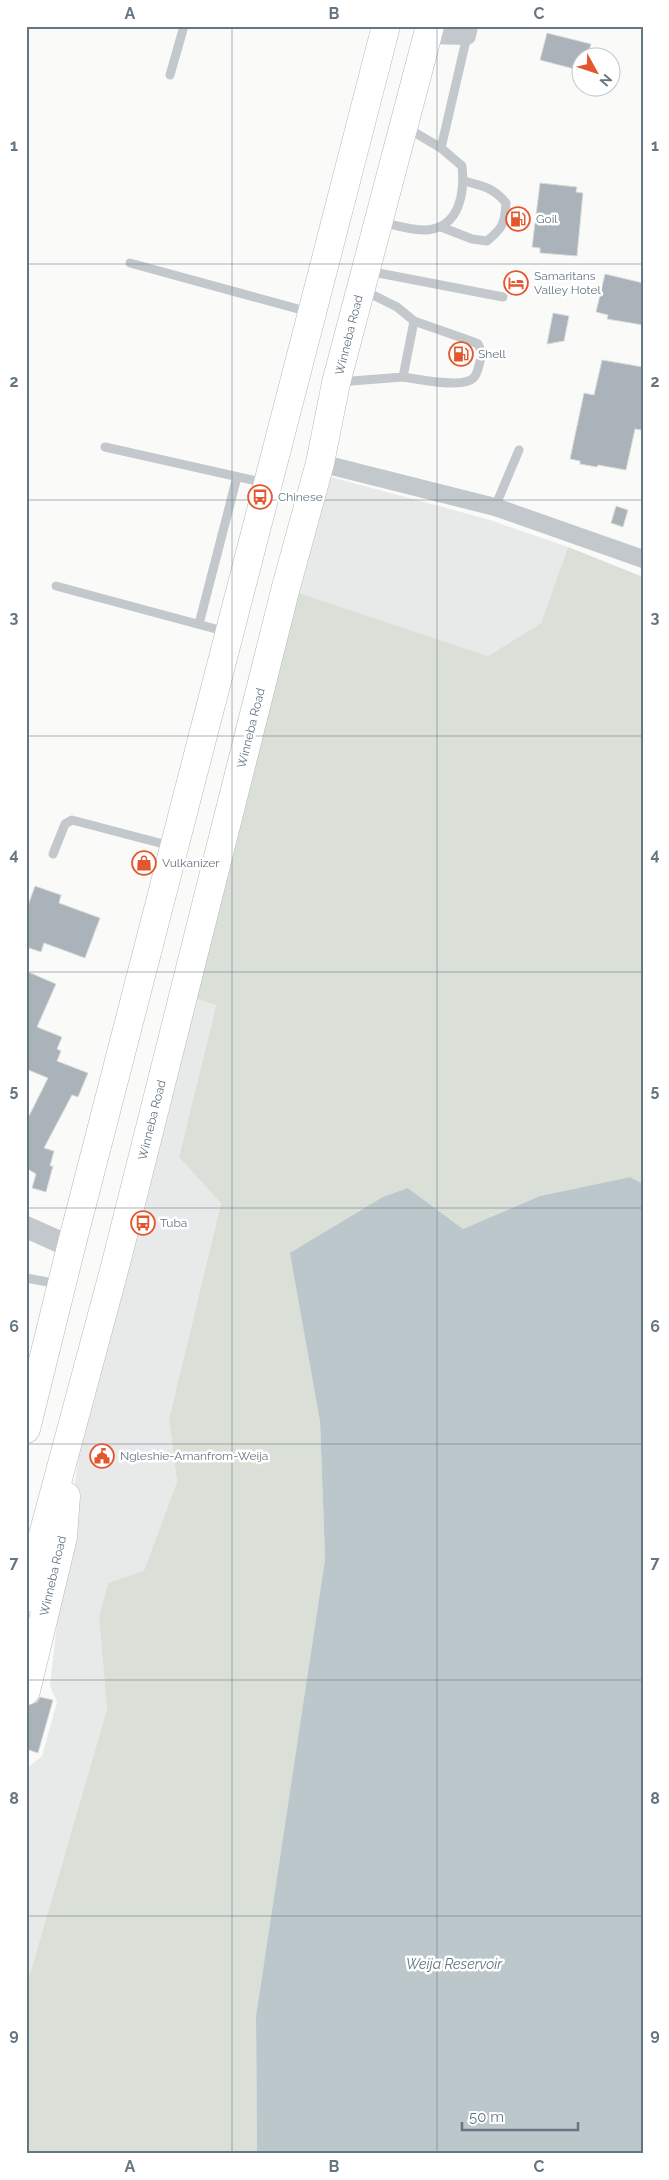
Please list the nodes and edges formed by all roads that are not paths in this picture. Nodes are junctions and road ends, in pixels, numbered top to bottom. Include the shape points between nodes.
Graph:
1 (184, 26) edge
2 (386, 26) edge
3 (429, 31) edge
4 (468, 31) edge
5 (170, 75) dead end
6 (403, 126) junction
7 (441, 148) junction
8 (464, 181) junction
9 (378, 222) junction
10 (440, 227) junction
11 (130, 263) dead end
12 (363, 280) junction
13 (503, 296) dead end
14 (312, 313) junction
15 (414, 321) junction
16 (403, 377) junction
17 (336, 383) junction
18 (105, 446) dead end
19 (519, 450) dead end
20 (320, 463) junction
21 (237, 477) junction
22 (268, 484) junction
23 (496, 507) junction
24 (643, 559) edge
25 (243, 578) junction
26 (56, 586) dead end
27 (286, 587) junction
28 (199, 624) junction
29 (229, 632) junction
30 (174, 847) junction
31 (52, 854) dead end
32 (26, 1227) edge
33 (71, 1246) junction
34 (26, 1278) edge
35 (62, 1284) junction
36 (26, 1429) edge
37 (71, 1429) junction
38 (26, 1598) edge
39 (26, 1640) edge
40 (26, 1691) edge

1 - 5 lane
2 - 14 highway
3 - 4 street
3 - 6 highway, Winneba Road
4 - 7 lane
6 - 7 lane
6 - 9 highway, Winneba Road
7 - 8 lane via 462,166
8 - 10 lane via 463,196 452,217
8 - 10 lane via 487,187 506,203 505,220 500,231 488,241 472,239
9 - 10 lane via 426,230
9 - 12 highway, Winneba Road
11 - 14 lane
12 - 13 lane
12 - 15 lane
12 - 17 highway, Winneba Road
14 - 22 highway
15 - 16 lane
15 - 16 lane via 478,344 482,353 475,377 469,381 459,384
16 - 17 lane
17 - 20 highway, Winneba Road
18 - 21 lane
19 - 23 lane
20 - 23 street
20 - 27 highway, Winneba Road
21 - 22 lane
21 - 28 lane
22 - 25 highway
23 - 24 street
25 - 27 highway
25 - 29 highway
26 - 28 lane
27 - 37 highway, Winneba Road via 116,1263
28 - 29 lane
29 - 30 highway
30 - 31 lane via 72,820 65,824
30 - 33 highway
32 - 33 street
33 - 35 highway
34 - 35 lane
35 - 36 highway
37 - 38 highway, Winneba Road
37 - 39 highway, Winneba Road via 55,1525
37 - 40 highway, Winneba Road via 63,1537

